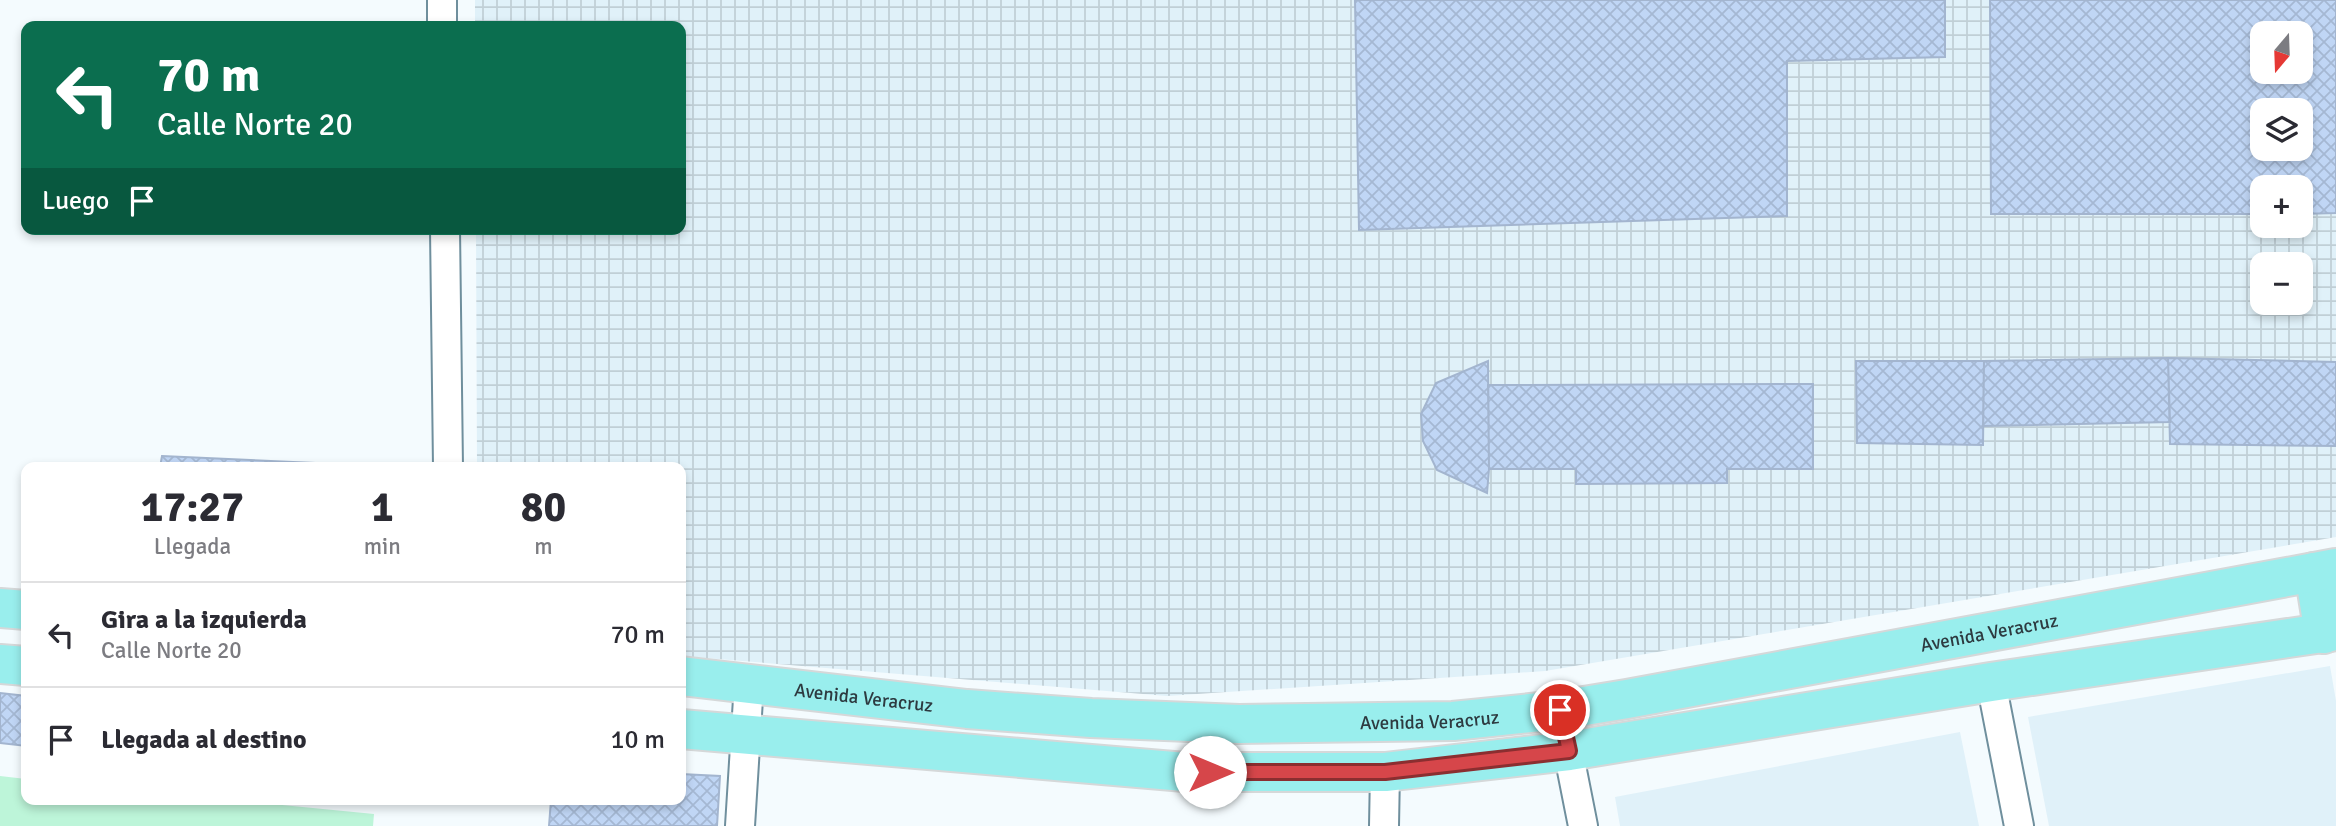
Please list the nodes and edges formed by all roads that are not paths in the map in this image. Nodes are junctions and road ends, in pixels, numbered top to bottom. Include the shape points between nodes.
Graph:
1 (442, 0) edge
2 (442, 21) edge
3 (445, 235) edge
4 (448, 462) edge
5 (2325, 570) edge
6 (0, 608) edge
7 (21, 610) edge
8 (2330, 633) edge
9 (0, 664) edge
10 (21, 666) edge
11 (686, 677) edge
12 (1991, 682) junction
13 (749, 683) junction
14 (1560, 710) junction
15 (686, 730) edge
16 (746, 736) junction
17 (1569, 751) junction
18 (1385, 772) junction
19 (740, 826) edge
20 (1384, 826) edge
21 (1583, 826) edge
22 (2019, 826) edge

1 - 2 street
3 - 4 street
5 - 8 main road
5 - 14 main road, Avenida Veracruz
6 - 7 main road
8 - 12 main road
9 - 10 main road
11 - 13 main road, Avenida Veracruz
12 - 17 main road
12 - 22 street
13 - 14 main road, Avenida Veracruz via 967,709 1239,724 1453,721
13 - 16 street
14 - 17 street
15 - 16 main road
16 - 18 main road via 1185,772
16 - 19 street
17 - 18 main road
17 - 21 street
18 - 20 street

